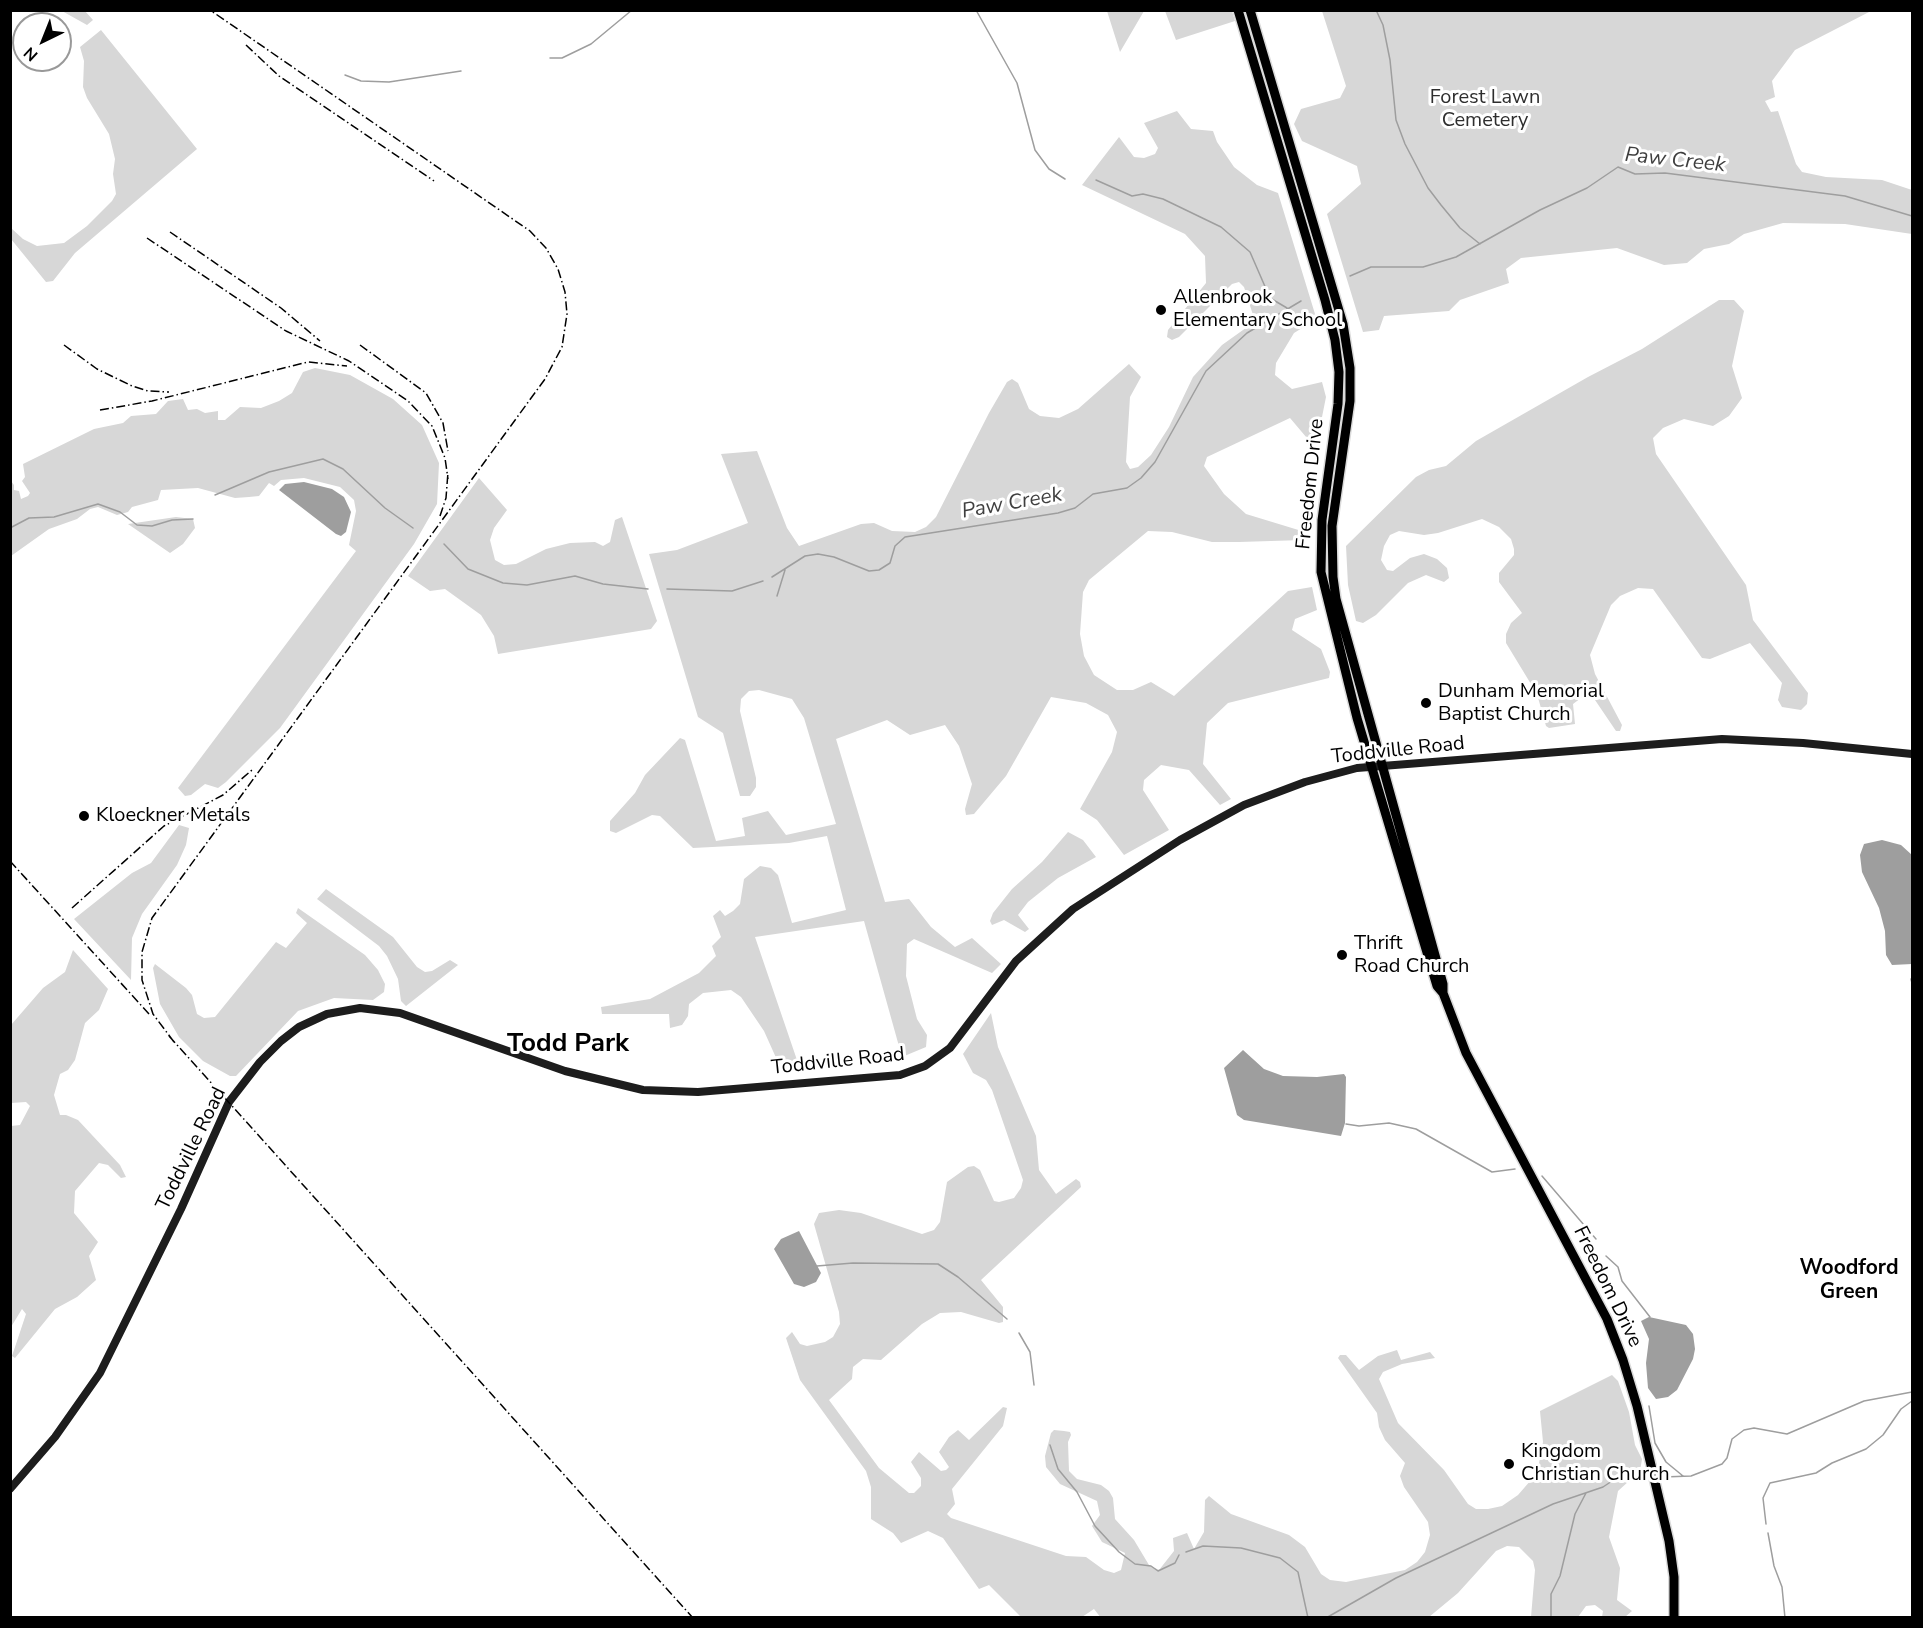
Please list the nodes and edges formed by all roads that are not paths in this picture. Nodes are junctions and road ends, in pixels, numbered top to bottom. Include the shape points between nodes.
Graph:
1 (1238, 10) edge
2 (1250, 10) edge
3 (1912, 754) edge
4 (1384, 766) junction
5 (1373, 767) junction
6 (1443, 993) junction
7 (10, 1489) edge
8 (1674, 1617) edge

1 - 5 main road, Freedom Drive via 1335,340 1338,404 1322,520 1321,572
2 - 4 main road, Freedom Drive via 1338,302 1347,345 1350,401 1332,526 1333,577
3 - 4 street, Toddville Road via 1722,739
4 - 5 street, Toddville Road
4 - 6 main road, Freedom Drive
5 - 6 main road, Freedom Drive via 1423,946
5 - 7 street, Toddville Road via 1315,779 1245,806 1128,872 1073,909 1027,949 944,1054 900,1075 730,1090 643,1090 574,1073 400,1013 360,1008 313,1020 286,1036 266,1055 228,1102 181,1209 100,1373 55,1437
6 - 8 main road, Freedom Drive via 1466,1053 1606,1319 1623,1360 1669,1541

